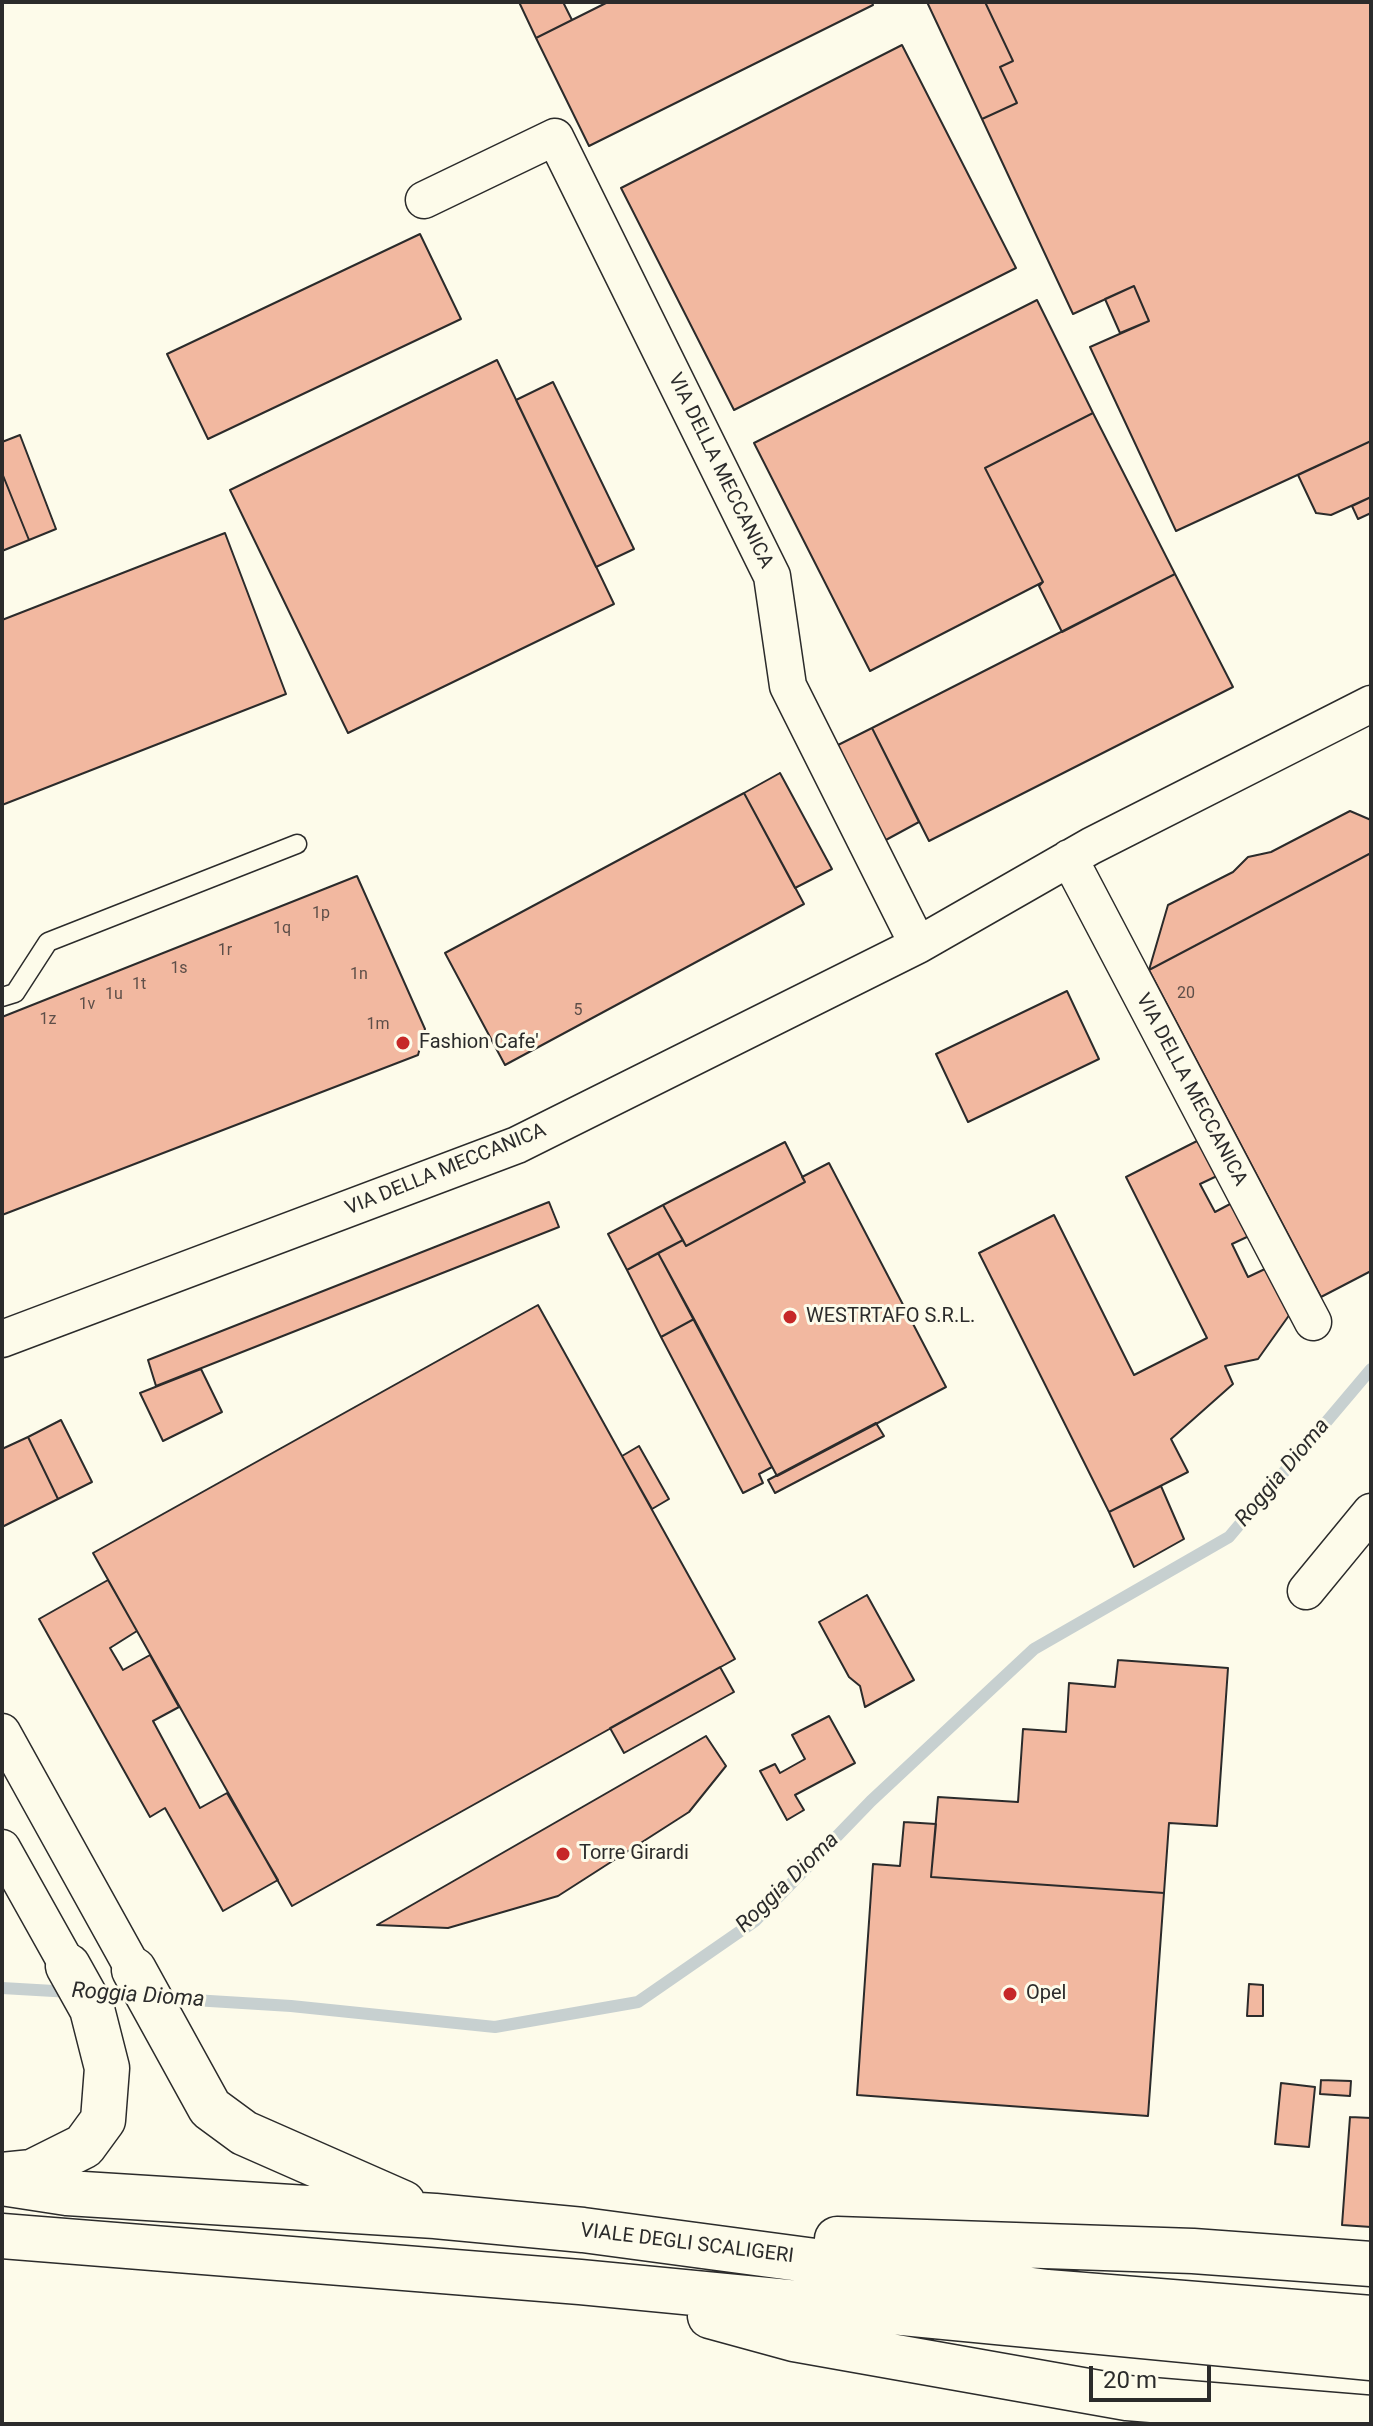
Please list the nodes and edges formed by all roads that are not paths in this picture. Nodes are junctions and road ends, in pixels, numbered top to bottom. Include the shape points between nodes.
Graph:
1 (424, 200) dead end
2 (1369, 710) edge
3 (297, 844) dead end
4 (1069, 858) junction
5 (918, 945) junction
6 (2, 997) edge
7 (1313, 1322) dead end
8 (2, 1339) edge
9 (1371, 1512) edge
10 (1306, 1591) dead end
11 (2, 1732) edge
12 (2, 1848) edge
13 (68, 1966) joint
14 (134, 1970) joint
15 (2, 2175) edge
16 (2, 2183) edge
17 (435, 2216) junction
18 (583, 2230) junction
19 (2, 2236) edge
20 (1371, 2264) edge
21 (580, 2282) junction
22 (1371, 2318) edge
23 (1371, 2358) edge
24 (1371, 2418) edge

1 - 5 street, VIA DELLA MECCANICA via 555,137 772,576 788,686
2 - 4 street, VIA DELLA MECCANICA
3 - 6 lane via 48,942 15,993
4 - 5 street, VIA DELLA MECCANICA
4 - 7 street, VIA DELLA MECCANICA
5 - 8 street, VIA DELLA MECCANICA via 517,1145
9 - 10 street
11 - 14 street
12 - 13 street
13 - 15 highway via 92,2009 107,2068 103,2120 84,2146 32,2172
14 - 17 highway via 210,2108 244,2133
16 - 17 highway, VIALE DEGLI SCALIGERI via 83,2194
17 - 18 highway, VIALE DEGLI SCALIGERI
18 - 20 highway via 1193,2251
18 - 22 highway, VIALE DEGLI SCALIGERI via 1047,2292
19 - 21 highway
21 - 23 highway
21 - 24 highway via 794,2339 1127,2398

